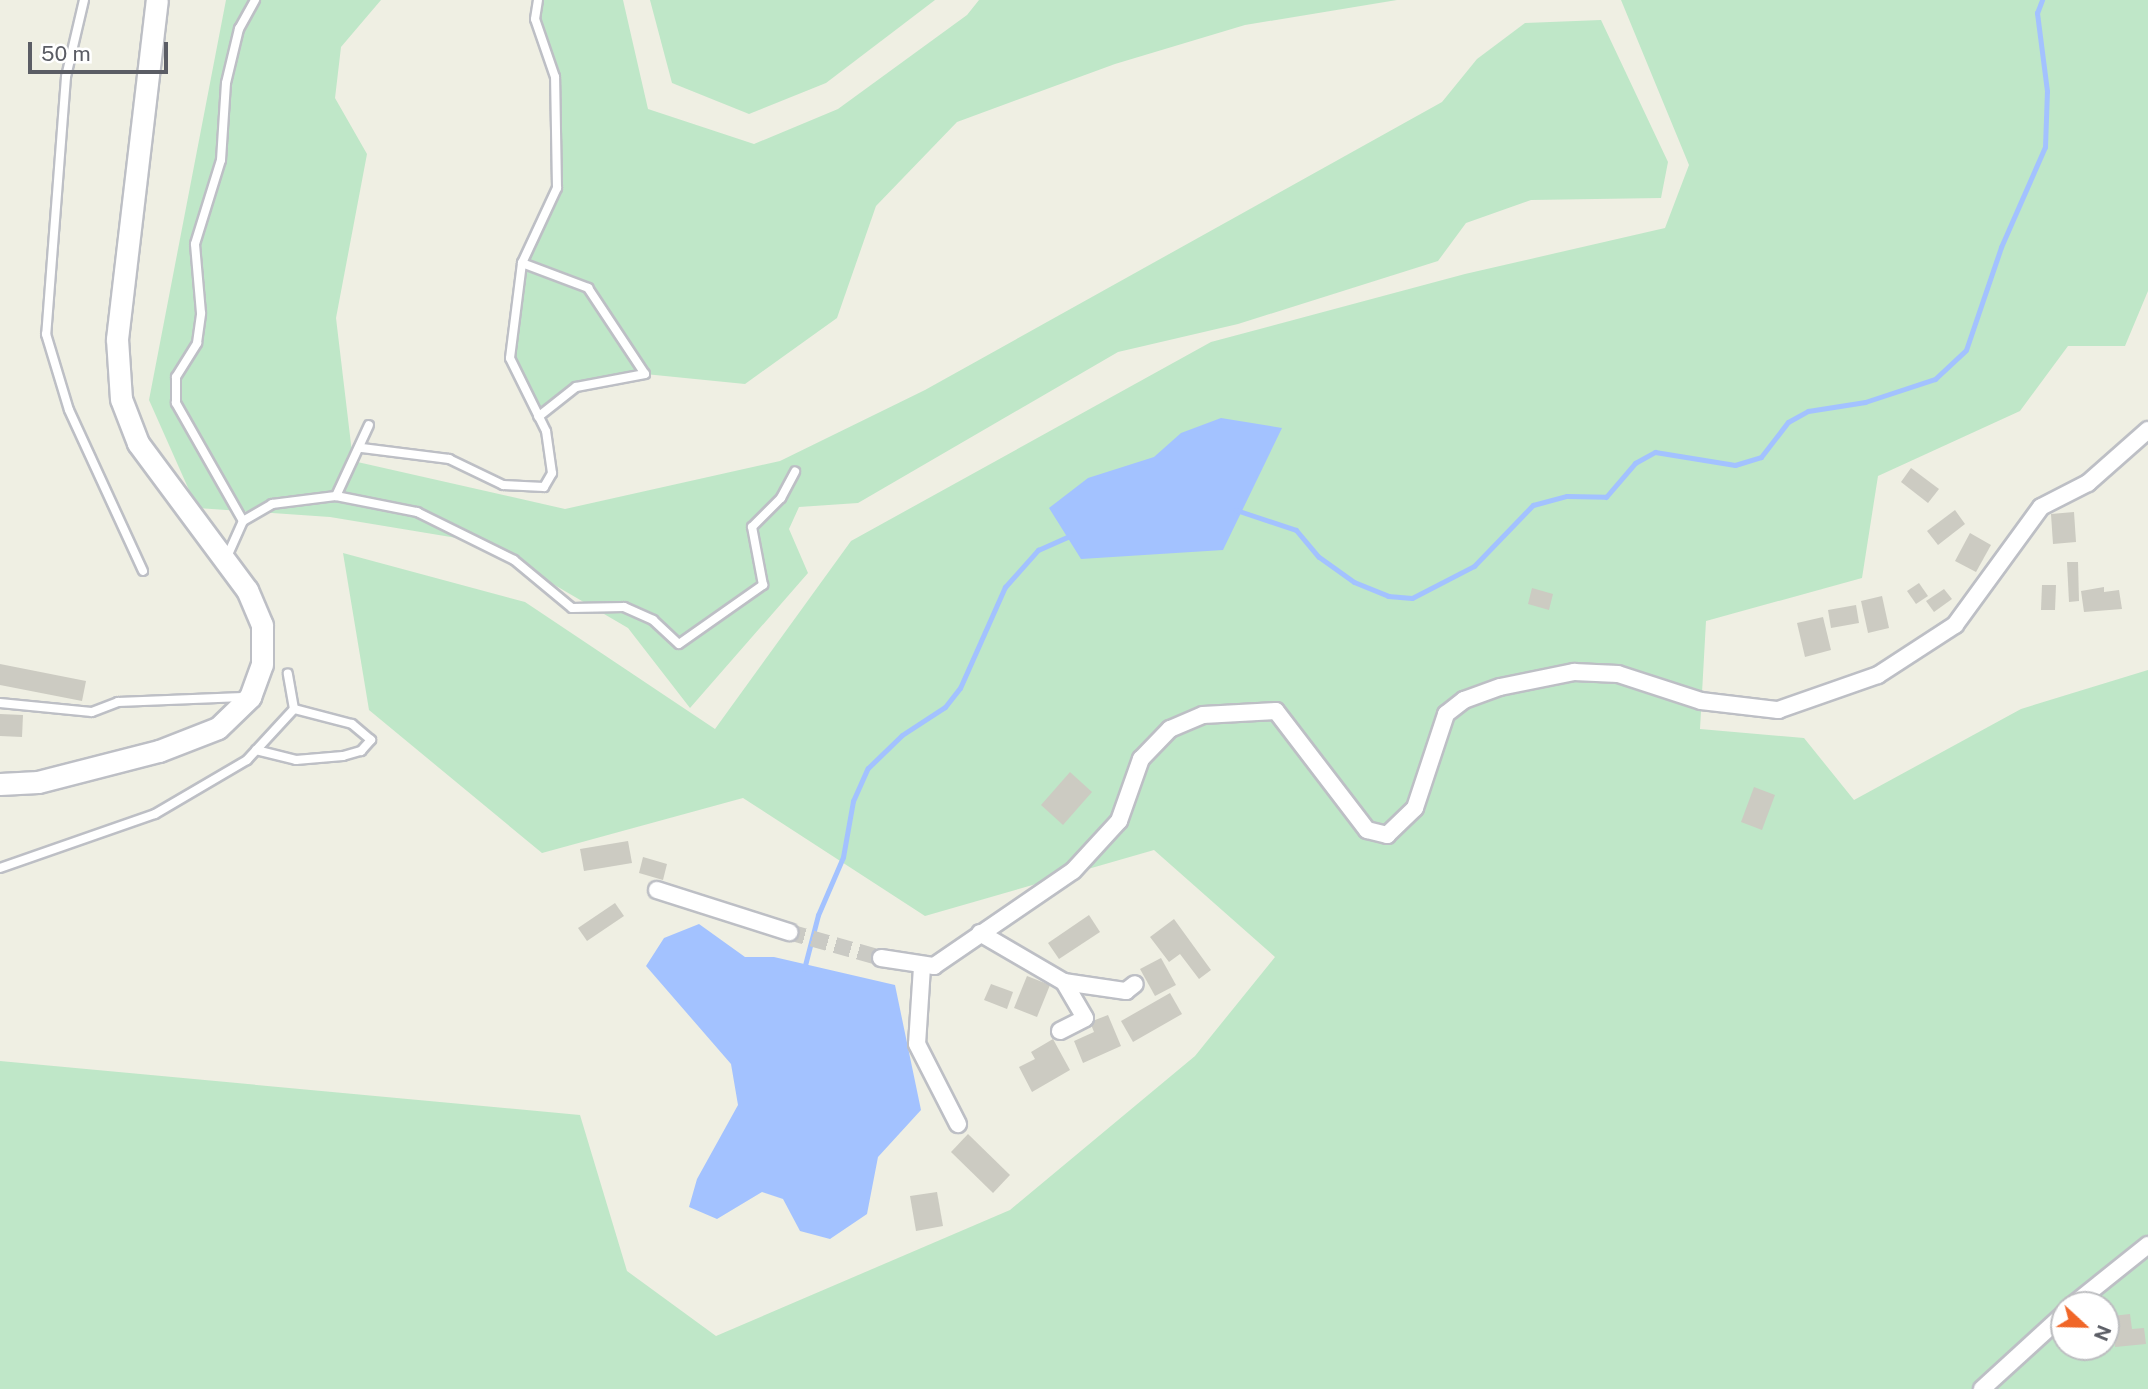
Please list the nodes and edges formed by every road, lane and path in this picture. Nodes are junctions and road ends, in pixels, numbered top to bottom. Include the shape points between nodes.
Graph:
1 (84, 0) edge
2 (157, 0) edge
3 (255, 0) edge
4 (538, 0) edge
5 (522, 264) junction
6 (538, 416) junction
7 (369, 425) dead end
8 (2148, 430) edge
9 (362, 448) junction
10 (795, 472) dead end
11 (336, 496) junction
12 (243, 521) junction
13 (225, 560) junction
14 (143, 571) dead end
15 (288, 674) dead end
16 (250, 697) junction
17 (0, 704) edge
18 (294, 709) junction
19 (256, 750) junction
20 (0, 784) edge
21 (0, 868) edge
22 (657, 890) dead end
23 (789, 932) tunnel mouth
24 (980, 933) junction
25 (881, 958) tunnel mouth
26 (922, 967) junction
27 (1064, 982) junction
28 (1135, 984) dead end
29 (1060, 1031) dead end
30 (958, 1124) dead end
31 (2148, 1245) edge
32 (2090, 1291) edge
33 (2050, 1327) edge
34 (1982, 1389) edge

1 - 14 lane via 66,77 46,334 69,410
2 - 13 street via 117,339 121,399 138,443
3 - 12 lane via 239,29 226,83 221,160 195,244 201,313 197,343 176,377 176,402
4 - 5 lane via 535,19 555,77 557,188
5 - 6 lane via 510,358
5 - 6 lane via 588,288 645,374 576,387
6 - 9 lane via 546,431 552,473 544,487 503,485 449,459
7 - 9 lane
8 - 24 street via 2088,483 2041,507 1968,611 1878,675 1778,710 1701,701 1618,674 1574,672 1500,687 1464,700 1446,714 1415,808 1387,835 1367,830 1276,711 1203,715 1170,729 1141,759 1119,821 1073,871
9 - 11 lane
10 - 11 lane via 781,498 752,527 763,585 679,644 653,620 624,607 572,608 514,560 417,512
11 - 12 lane via 272,504
12 - 13 lane
13 - 16 street via 247,590 262,625 262,664
15 - 18 lane
16 - 17 lane via 118,702 92,712
16 - 20 street via 218,728 159,751 38,782
18 - 19 lane
18 - 19 lane via 352,724 371,740 361,751 343,756 296,760
19 - 21 lane via 155,814
22 - 23 street
24 - 26 street via 946,961
24 - 27 street
25 - 26 street
26 - 30 street via 916,1044
27 - 28 street via 1126,991
27 - 29 street via 1085,1018
31 - 32 street
33 - 34 street

